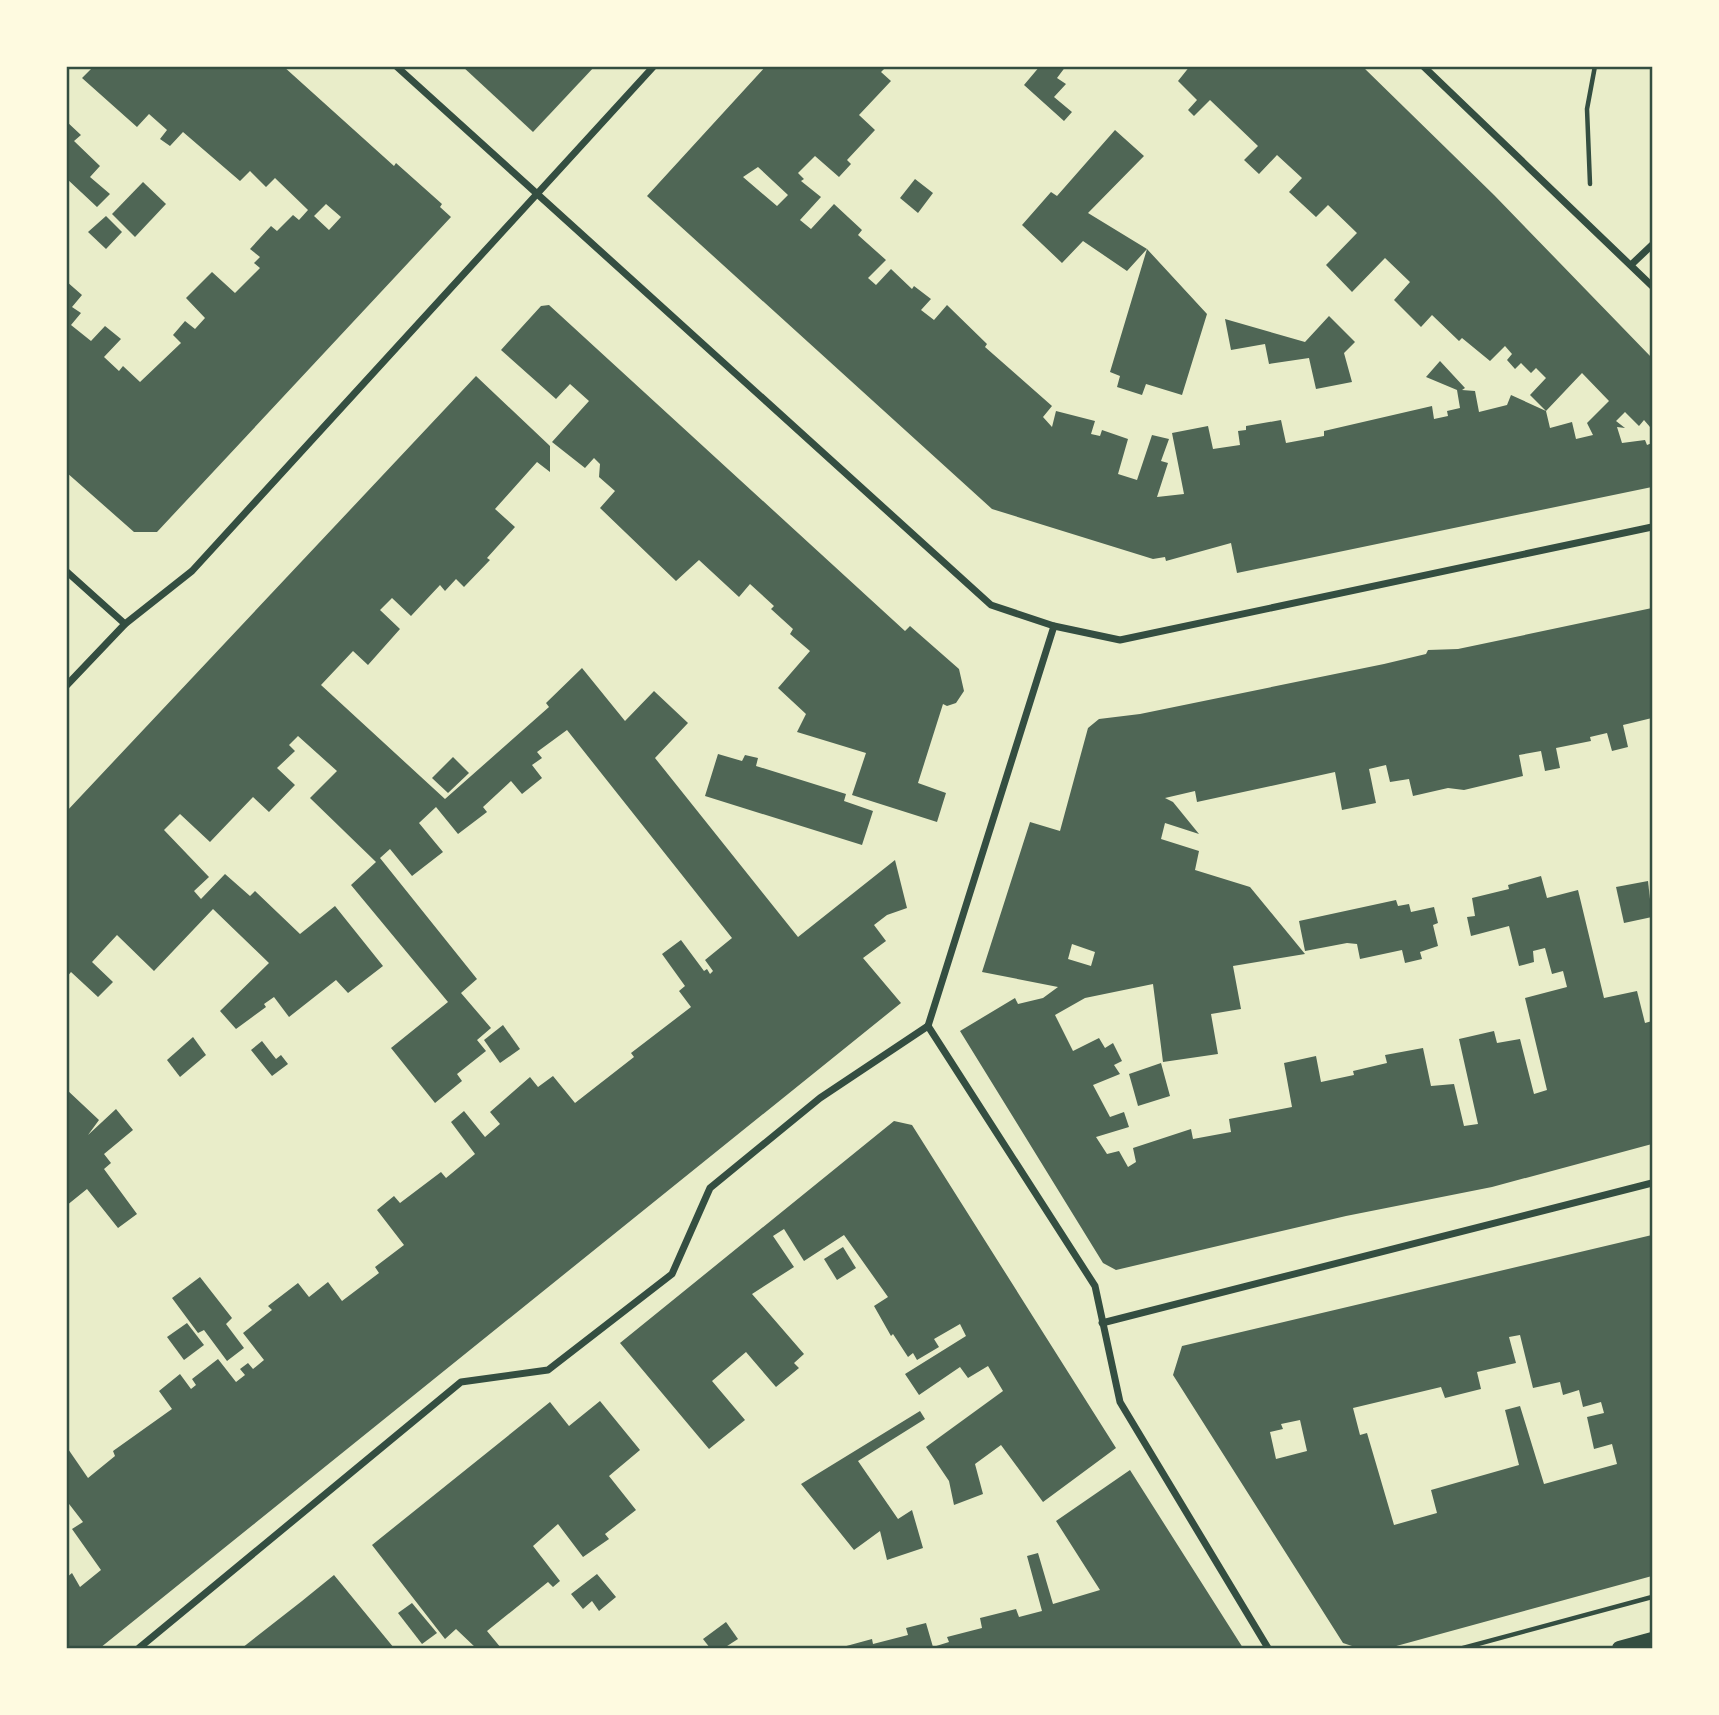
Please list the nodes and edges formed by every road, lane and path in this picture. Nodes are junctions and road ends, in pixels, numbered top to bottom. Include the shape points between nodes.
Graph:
1 (396, 66) edge
2 (654, 66) edge
3 (1423, 66) edge
4 (1595, 66) edge
5 (538, 196) junction
6 (1591, 225) junction
7 (1653, 245) edge
8 (1632, 264) junction
9 (1653, 286) edge
10 (1653, 527) edge
11 (66, 571) edge
12 (125, 624) junction
13 (1054, 626) junction
14 (66, 686) edge
15 (928, 1026) junction
16 (1653, 1183) edge
17 (1102, 1323) junction
18 (1653, 1597) edge
19 (1653, 1639) edge
20 (139, 1648) edge
21 (1268, 1648) edge
22 (1463, 1648) edge
23 (1619, 1648) edge

1 - 5 street
2 - 5 street
3 - 6 street
4 - 6 path via 1587,109
5 - 12 street via 192,571
5 - 13 street via 991,605
6 - 8 street
7 - 8 street
8 - 9 street
10 - 13 street via 1120,640
11 - 12 street
12 - 14 street
13 - 15 street
15 - 17 street via 1095,1286
15 - 20 street via 820,1098 710,1188 672,1274 548,1370 461,1382
16 - 17 street
17 - 21 street via 1119,1402
18 - 22 path
19 - 23 main road

